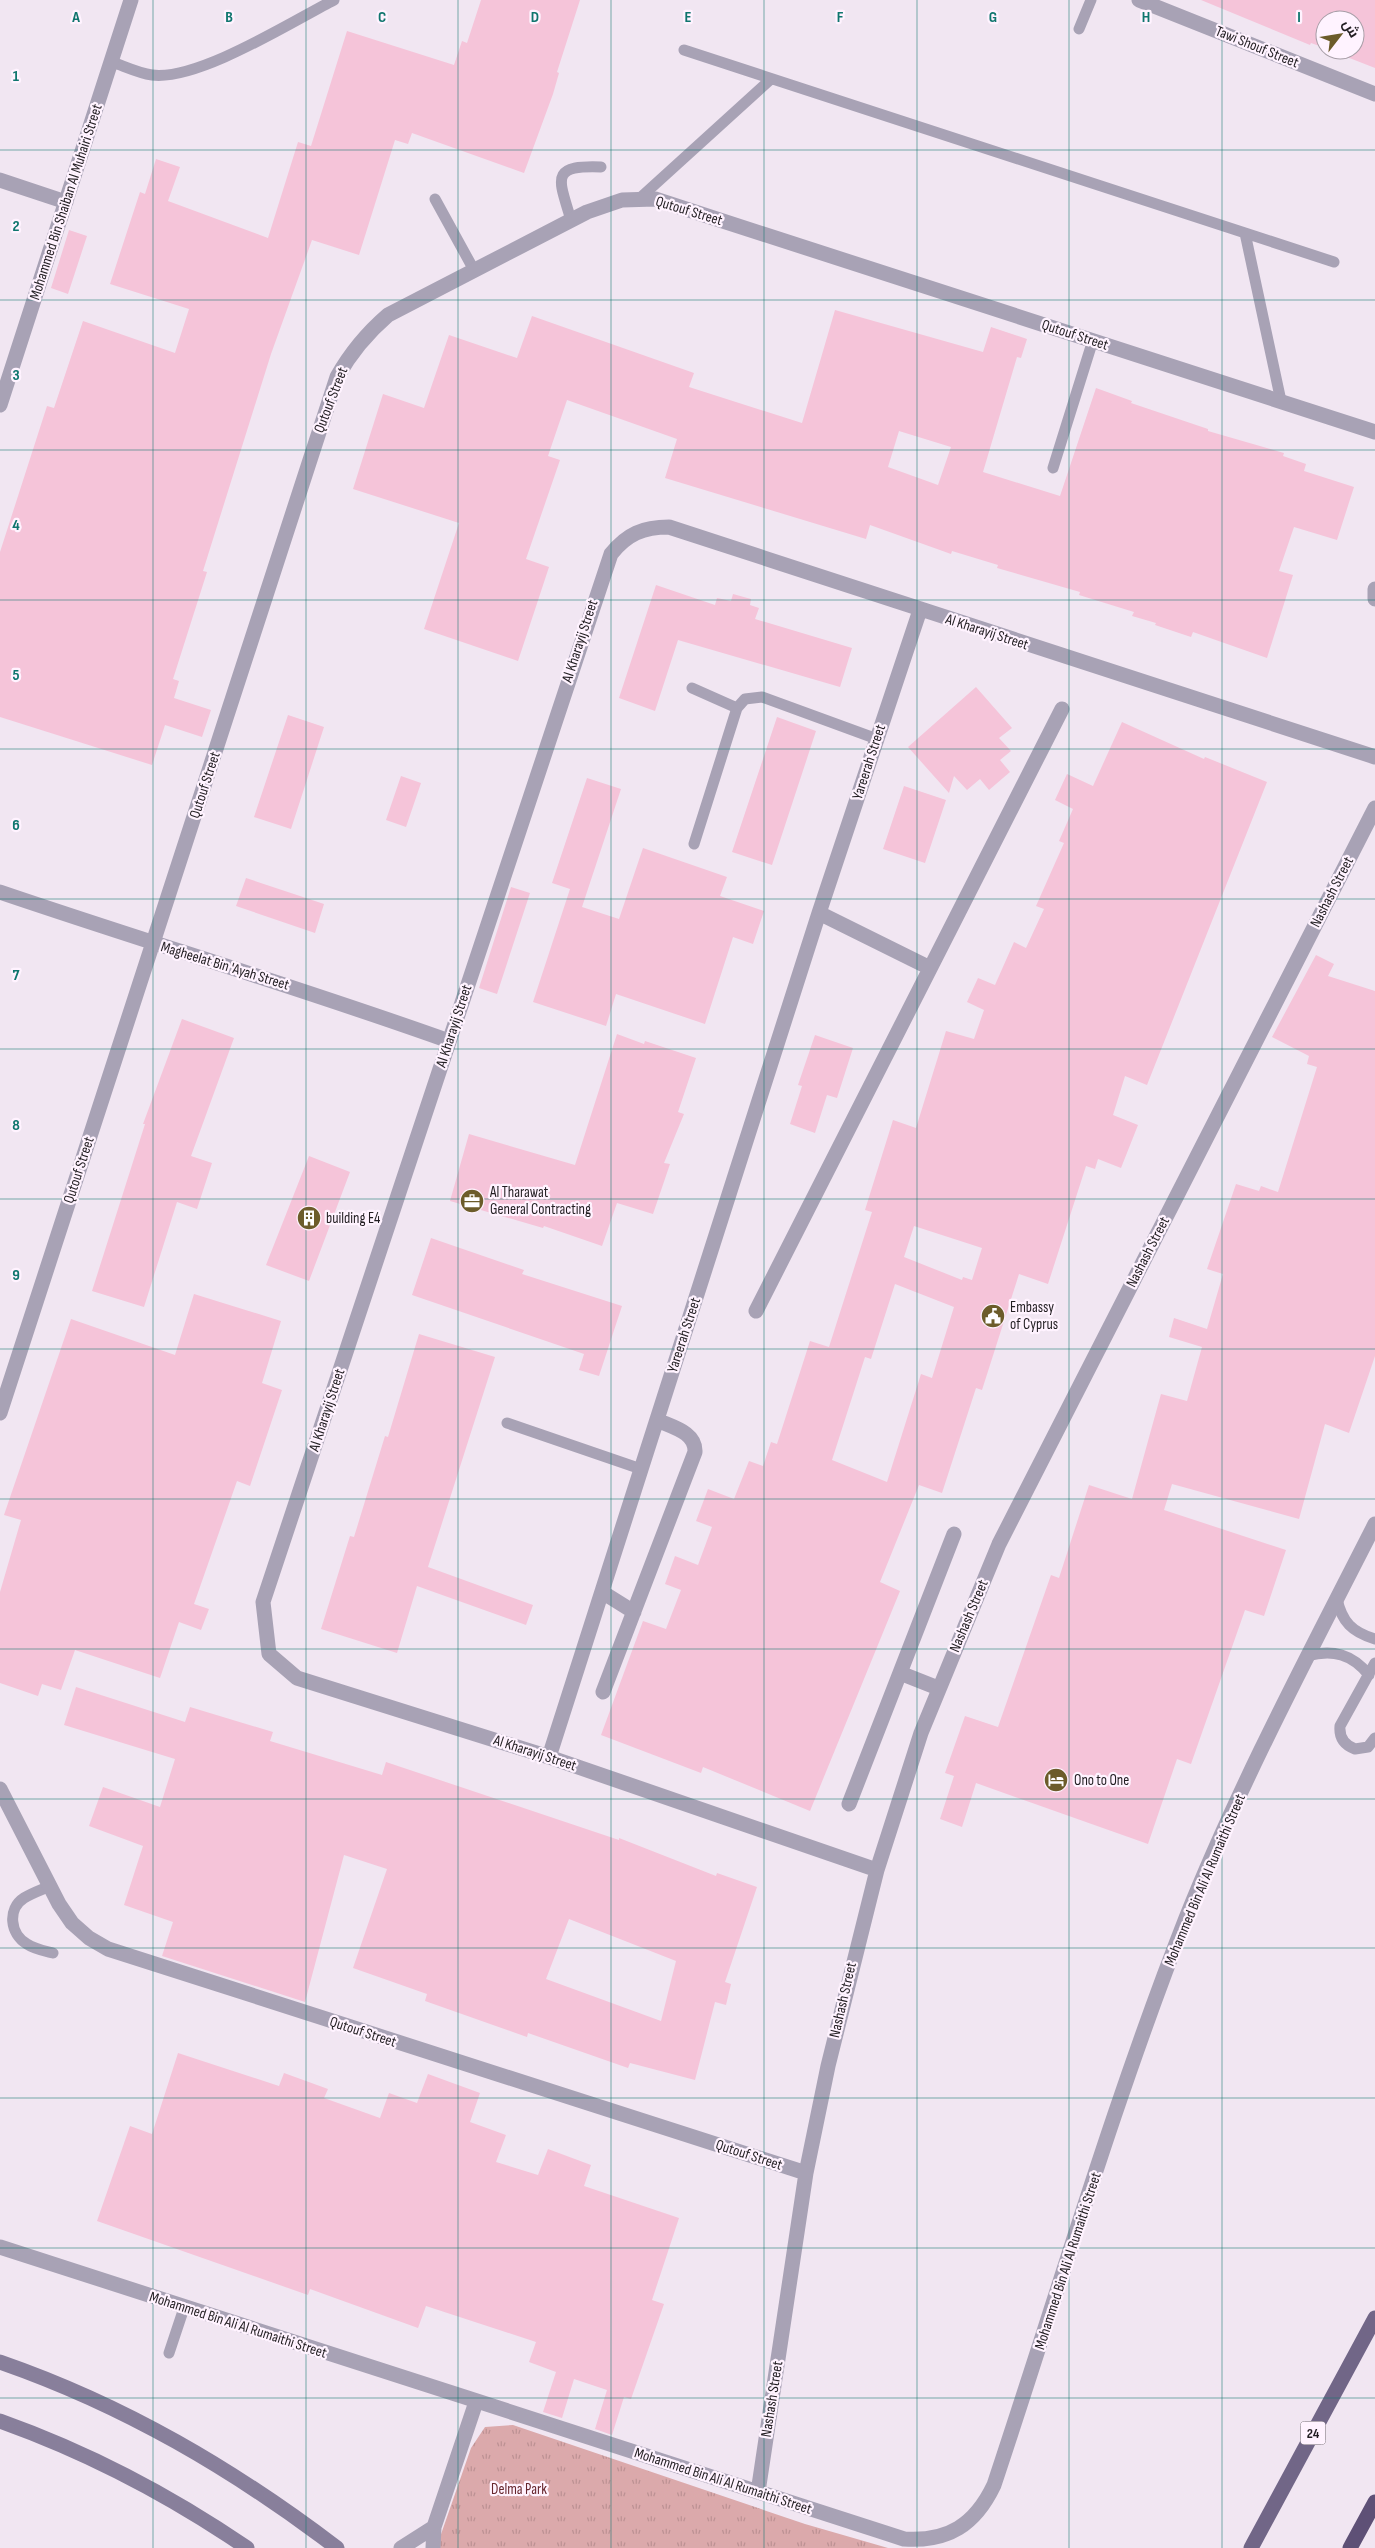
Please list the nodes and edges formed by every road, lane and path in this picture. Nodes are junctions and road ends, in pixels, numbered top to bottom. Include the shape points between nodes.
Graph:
1 (131, 0) edge
2 (334, 0) edge
3 (1091, 0) edge
4 (1139, 0) edge
5 (1080, 29) dead end
6 (684, 50) dead end
7 (112, 62) junction
8 (771, 79) junction
9 (1375, 94) edge
10 (601, 167) dead end
11 (0, 180) edge
12 (640, 198) junction
13 (435, 199) dead end
14 (66, 202) junction
15 (571, 220) junction
16 (1245, 233) junction
17 (1334, 262) dead end
18 (474, 270) junction
19 (1093, 340) junction
20 (1281, 401) junction
21 (0, 404) edge
22 (1375, 432) edge
23 (1053, 468) dead end
24 (1375, 589) edge
25 (1375, 599) edge
26 (920, 610) junction
27 (692, 688) dead end
28 (737, 708) junction
29 (1062, 710) dead end
30 (877, 739) junction
31 (1375, 757) edge
32 (1375, 808) edge
33 (694, 844) dead end
34 (0, 892) edge
35 (819, 914) junction
36 (153, 944) junction
37 (930, 968) junction
38 (449, 1041) junction
39 (756, 1311) dead end
40 (0, 1413) edge
41 (657, 1420) junction
42 (507, 1423) dead end
43 (641, 1469) junction
44 (1375, 1524) edge
45 (954, 1534) dead end
46 (602, 1592) junction
47 (1337, 1599) junction
48 (634, 1612) junction
49 (1375, 1639) edge
50 (1307, 1656) junction
51 (1375, 1663) edge
52 (900, 1673) junction
53 (1369, 1675) junction
54 (938, 1688) junction
55 (603, 1692) dead end
56 (1375, 1738) edge
57 (549, 1756) junction
58 (0, 1789) edge
59 (849, 1804) dead end
60 (877, 1870) junction
61 (50, 1886) junction
62 (53, 1953) dead end
63 (806, 2173) junction
64 (0, 2247) edge
65 (184, 2308) junction
66 (1375, 2318) edge
67 (170, 2353) dead end
68 (0, 2362) edge
69 (476, 2402) junction
70 (0, 2421) edge
71 (758, 2492) junction
72 (1375, 2502) edge
73 (434, 2528) junction
74 (247, 2548) edge
75 (337, 2548) edge
76 (401, 2548) edge
77 (433, 2548) edge
78 (1250, 2548) edge
79 (1350, 2548) edge

1 - 7 street, Mohammed Bin Shaiban Al Muhairi Street
2 - 7 lane via 188,72 151,75
3 - 5 lane
4 - 9 street, Tawi Shouf Street
6 - 8 lane
7 - 14 street, Mohammed Bin Shaiban Al Muhairi Street
8 - 12 lane
8 - 16 lane
10 - 15 lane via 576,166 563,175 561,182
11 - 14 street
12 - 15 street, Qutouf Street via 604,204
12 - 19 street, Qutouf Street via 670,203
13 - 18 lane
14 - 21 street, Mohammed Bin Shaiban Al Muhairi Street
15 - 18 street, Qutouf Street
16 - 17 lane
16 - 20 lane
18 - 36 street, Qutouf Street via 388,315 367,333 337,377
19 - 20 street, Qutouf Street
19 - 23 lane
20 - 22 street, Qutouf Street
24 - 25 street
26 - 30 street, Yareerah Street
26 - 31 street, Al Kharayij Street
26 - 38 street, Al Kharayij Street via 669,527 652,527 621,541 604,570
27 - 28 lane
28 - 30 lane via 745,698 762,697
28 - 33 lane
29 - 37 street
30 - 35 street, Yareerah Street
32 - 54 street, Nashash Street via 1000,1544
34 - 36 street, Magheelat Bin 'Ayah Street
35 - 37 street
35 - 41 street, Yareerah Street
36 - 38 street, Magheelat Bin 'Ayah Street via 333,1000
36 - 40 street, Qutouf Street
37 - 39 street
38 - 57 street, Al Kharayij Street via 263,1602 269,1654 297,1678
41 - 43 street, Yareerah Street
41 - 48 street via 689,1436 694,1442 695,1452
42 - 43 lane
43 - 46 street, Yareerah Street
44 - 47 street, Mohammed Bin Ali Al Rumaithi Street
45 - 52 street
46 - 48 street
46 - 57 street, Yareerah Street
47 - 49 lane via 1340,1613 1348,1626 1360,1635
47 - 50 street, Mohammed Bin Ali Al Rumaithi Street
48 - 55 street
50 - 53 lane via 1321,1652 1341,1654 1360,1664
50 - 71 street, Mohammed Bin Ali Al Rumaithi Street via 1242,1791 1188,1916 1138,2045 987,2500 978,2513 952,2532 920,2540 904,2540
51 - 53 lane
52 - 54 street
52 - 59 street
53 - 56 lane via 1340,1726 1340,1732 1344,1742 1355,1749 1368,1746
54 - 60 street, Nashash Street
57 - 60 street, Al Kharayij Street
58 - 61 street, Qutouf Street
60 - 63 street, Nashash Street via 830,2057
61 - 62 lane via 24,1898 16,1905 12,1918 21,1940
61 - 63 street, Qutouf Street via 72,1923 88,1938 108,1949
63 - 71 street, Nashash Street
64 - 65 street, Mohammed Bin Ali Al Rumaithi Street
65 - 67 lane
65 - 69 street, Mohammed Bin Ali Al Rumaithi Street
66 - 78 main road, 24
68 - 75 main road via 120,2410 188,2446 252,2486
69 - 71 street, Mohammed Bin Ali Al Rumaithi Street
69 - 73 street
70 - 74 main road via 77,2452 132,2480 181,2506
72 - 79 highway
73 - 76 street
73 - 77 street

